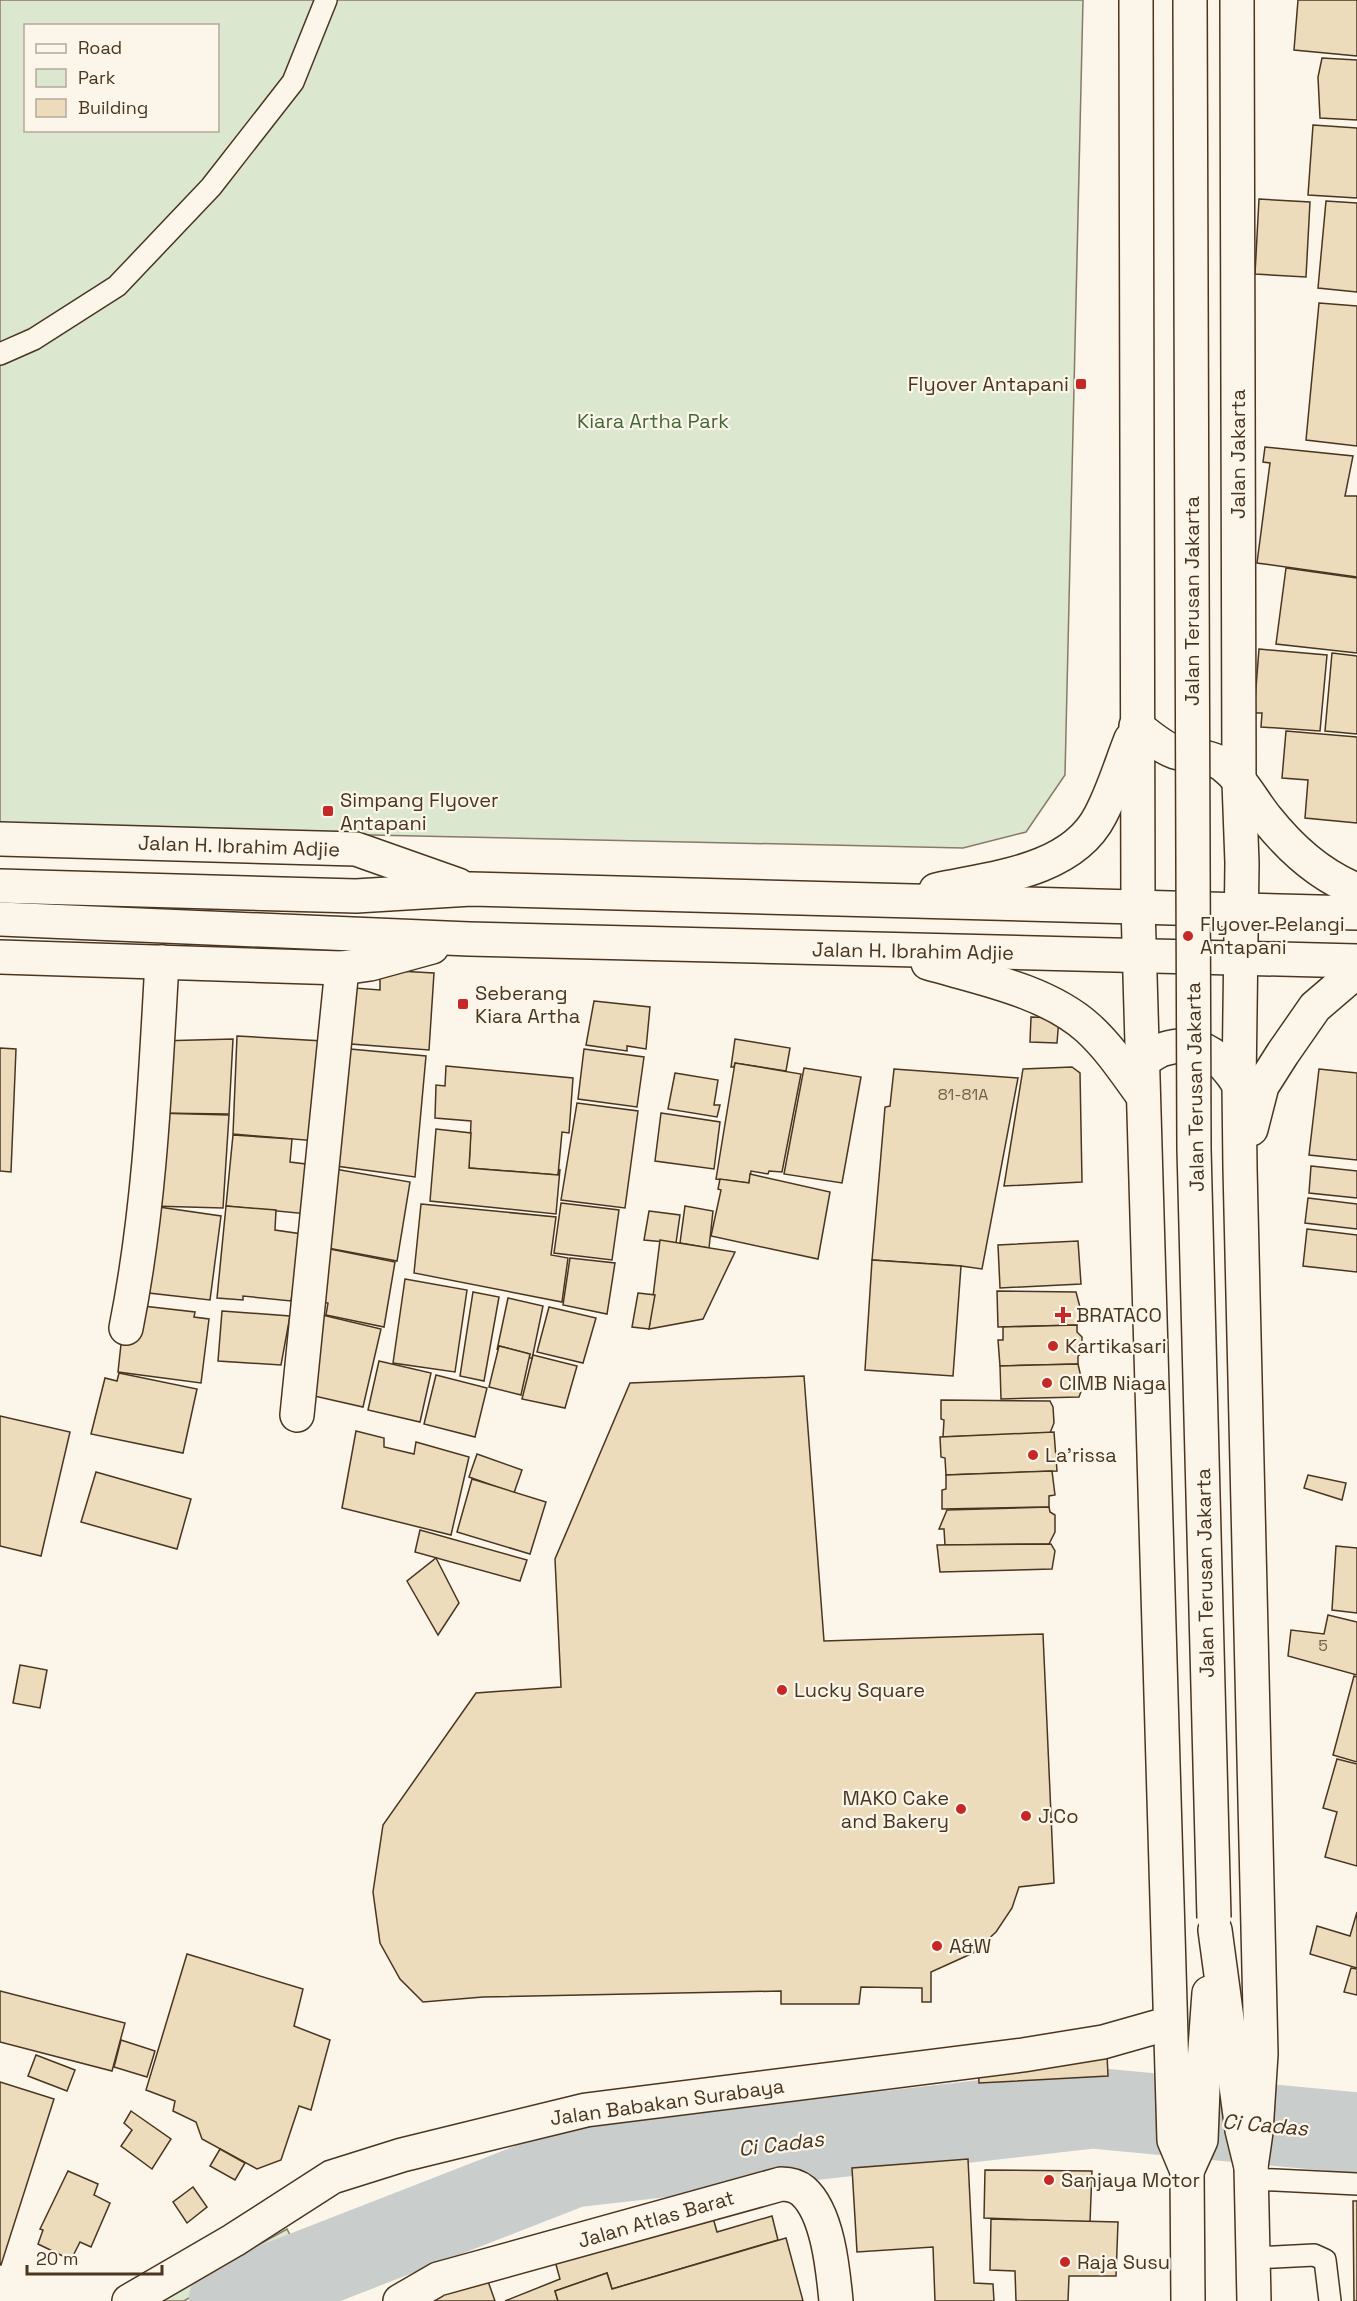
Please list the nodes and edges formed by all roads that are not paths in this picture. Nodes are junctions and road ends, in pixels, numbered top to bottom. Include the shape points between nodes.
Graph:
1 (326, 0) edge
2 (1136, 0) edge
3 (1190, 0) edge
4 (1237, 0) edge
5 (0, 354) edge
6 (1136, 726) junction
7 (1239, 782) junction
8 (0, 839) edge
9 (0, 886) edge
10 (471, 889) junction
11 (1357, 890) edge
12 (882, 901) junction
13 (1138, 907) junction
14 (1242, 909) junction
15 (1357, 913) edge
16 (0, 919) edge
17 (469, 939) junction
18 (883, 950) junction
19 (0, 957) edge
20 (1140, 957) junction
21 (1242, 958) junction
22 (162, 962) junction
23 (1357, 962) edge
24 (342, 968) junction
25 (1357, 971) edge
26 (1143, 1061) junction
27 (1239, 1085) junction
28 (1143, 1096) junction
29 (1240, 1168) junction
30 (126, 1328) dead end
31 (297, 1415) dead end
32 (1170, 2023) junction
33 (1232, 2056) junction
34 (1187, 2140) junction
35 (1251, 2173) junction
36 (1357, 2184) edge
37 (1254, 2258) junction
38 (129, 2301) edge
39 (400, 2301) edge
40 (836, 2301) edge
41 (1188, 2301) edge
42 (1254, 2301) edge
43 (1330, 2301) edge

1 - 5 lane via 293,82 211,187 117,286 34,339
2 - 6 main road
3 - 33 main road, Jalan Terusan Jakarta, bridge via 1194,1149 1215,1924
4 - 7 main road, Jalan Jakarta
6 - 7 main road via 1172,751 1209,758 1223,765
6 - 12 main road via 1099,818 1076,845 1058,858 1030,870
6 - 13 main road
7 - 11 main road via 1293,848 1319,871
7 - 14 main road, Jalan Jakarta
8 - 10 main road, Jalan H. Ibrahim Adjie via 356,849
9 - 10 main road, Jalan H. Ibrahim Adjie via 356,896
10 - 12 main road, Jalan H. Ibrahim Adjie
12 - 13 main road, Jalan H. Ibrahim Adjie
13 - 14 main road, Jalan H. Ibrahim Adjie
13 - 20 main road
14 - 15 main road, Jalan H. Ibrahim Adjie
14 - 21 main road
16 - 17 main road, Jalan H. Ibrahim Adjie
17 - 18 main road, Jalan H. Ibrahim Adjie
17 - 24 main road, Jalan H. Ibrahim Adjie
18 - 20 main road, Jalan H. Ibrahim Adjie
18 - 28 main road via 1000,984 1052,1004 1087,1027
19 - 22 main road, Jalan H. Ibrahim Adjie
20 - 21 main road, Jalan H. Ibrahim Adjie
20 - 26 main road
21 - 23 main road, Jalan H. Ibrahim Adjie
21 - 27 main road
22 - 24 main road, Jalan H. Ibrahim Adjie
22 - 30 main road via 152,1124 136,1279
24 - 31 main road
25 - 29 main road via 1315,1006 1262,1086
26 - 27 main road via 1163,1049 1197,1048 1227,1066
26 - 28 main road
27 - 29 main road
28 - 32 main road
29 - 33 main road
32 - 34 main road via 1172,2058
32 - 38 main road, Jalan Babakan Surabaya via 1103,2043 1023,2055 586,2110 402,2155 332,2177
33 - 34 main road
33 - 35 main road via 1249,2131
34 - 41 main road
35 - 36 lane
35 - 37 main road
37 - 42 main road
37 - 43 lane via 1314,2255 1325,2260
39 - 40 main road, Jalan Atlas Barat via 438,2280 792,2184 803,2191 815,2208 825,2234

